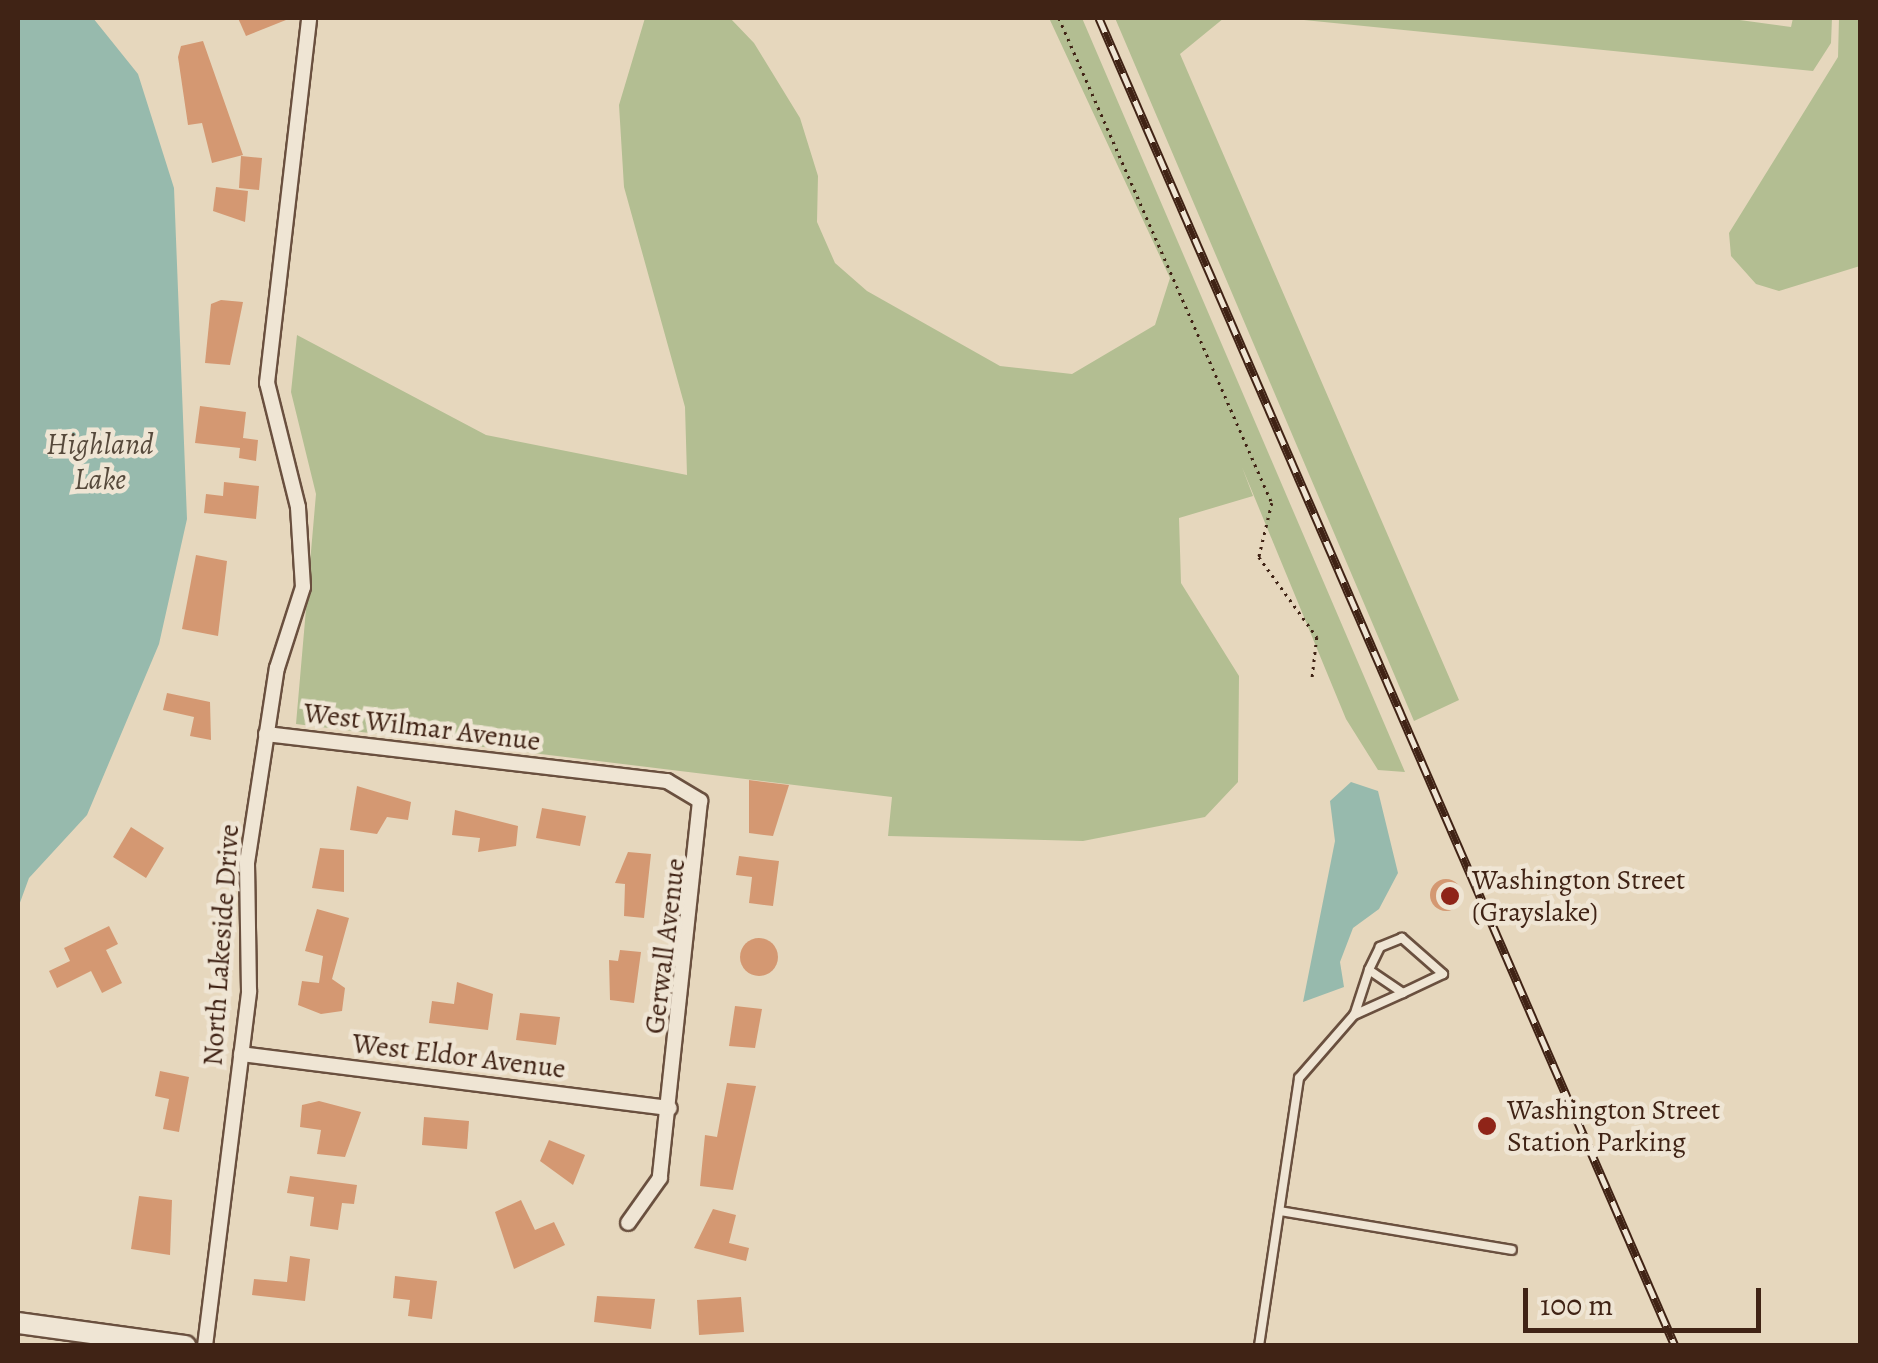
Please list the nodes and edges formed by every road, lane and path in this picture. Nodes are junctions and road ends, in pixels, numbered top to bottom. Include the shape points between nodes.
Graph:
1 (309, 18) edge
2 (1059, 18) edge
3 (1312, 680) dead end
4 (266, 734) junction
5 (572, 770) joint
6 (1369, 970) junction
7 (1403, 993) junction
8 (1354, 1015) junction
9 (241, 1054) junction
10 (670, 1108) junction
11 (1280, 1211) junction
12 (628, 1223) dead end
13 (1512, 1250) dead end
14 (18, 1324) edge
15 (186, 1346) edge
16 (206, 1346) edge
17 (1259, 1346) edge

1 - 4 street, North Lakeside Drive via 267,383 298,507 303,586
2 - 3 path via 1272,503 1259,557 1317,637
4 - 5 street, West Wilmar Avenue
4 - 9 street, North Lakeside Drive via 247,863
5 - 10 street, Gerwall Avenue via 683,786 704,810
6 - 7 lane
6 - 7 lane via 1380,947 1402,938 1443,974
6 - 8 lane
7 - 8 lane
8 - 11 lane via 1299,1078
9 - 10 street, West Eldor Avenue
9 - 16 street, North Lakeside Drive
10 - 12 street, Gerwall Avenue via 660,1178
11 - 13 lane
11 - 17 lane
14 - 15 main road

